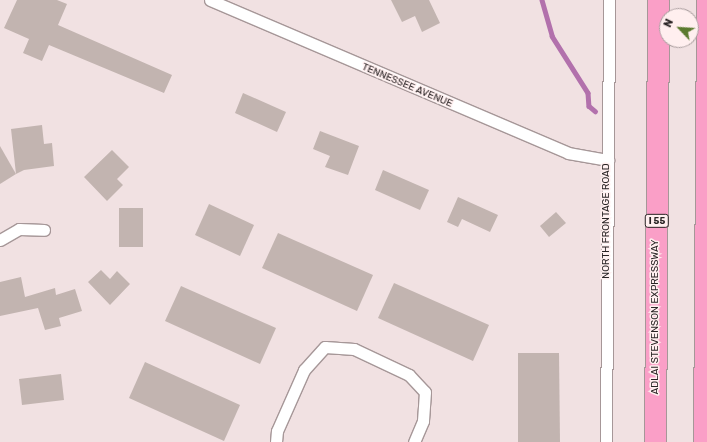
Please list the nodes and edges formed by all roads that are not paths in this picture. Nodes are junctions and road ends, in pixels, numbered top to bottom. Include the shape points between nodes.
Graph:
1 (210, 0) edge
2 (609, 0) edge
3 (658, 0) edge
4 (707, 0) edge
5 (608, 160) junction
6 (44, 230) dead end
7 (0, 240) edge
8 (276, 442) edge
9 (414, 442) edge
10 (606, 442) edge
11 (655, 442) edge
12 (704, 442) edge

1 - 5 street, TENNESSEE AVENUE via 554,148
2 - 5 street, NORTH FRONTAGE ROAD
3 - 11 highway, ADLAI STEVENSON EXPRESSWAY / I 55
4 - 12 highway
5 - 10 street, NORTH FRONTAGE ROAD
6 - 7 street via 19,229
8 - 9 street via 277,432 304,370 325,347 354,350 404,371 415,380 426,392 423,421

